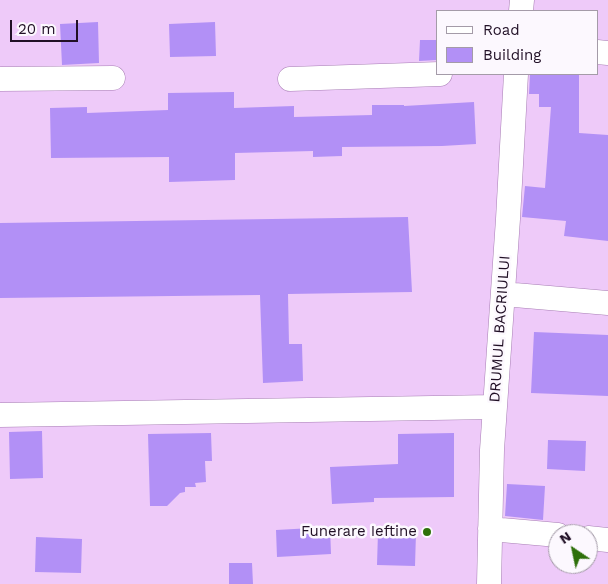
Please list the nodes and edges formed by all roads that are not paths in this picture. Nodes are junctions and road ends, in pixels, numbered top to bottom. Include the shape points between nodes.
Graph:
1 (436, 74) edge
2 (516, 75) edge
3 (113, 78) dead end
4 (0, 79) edge
5 (290, 79) dead end
6 (503, 294) junction
7 (608, 303) edge
8 (494, 407) junction
9 (0, 415) edge
10 (490, 529) junction
11 (548, 534) edge
12 (490, 584) edge

1 - 5 street
2 - 6 street, DRUMUL BACRIULUI
3 - 4 street
6 - 7 street
6 - 8 street, DRUMUL BACRIULUI
8 - 9 street
8 - 10 street, DRUMUL BACRIULUI
10 - 11 street
10 - 12 street, DRUMUL BACRIULUI

